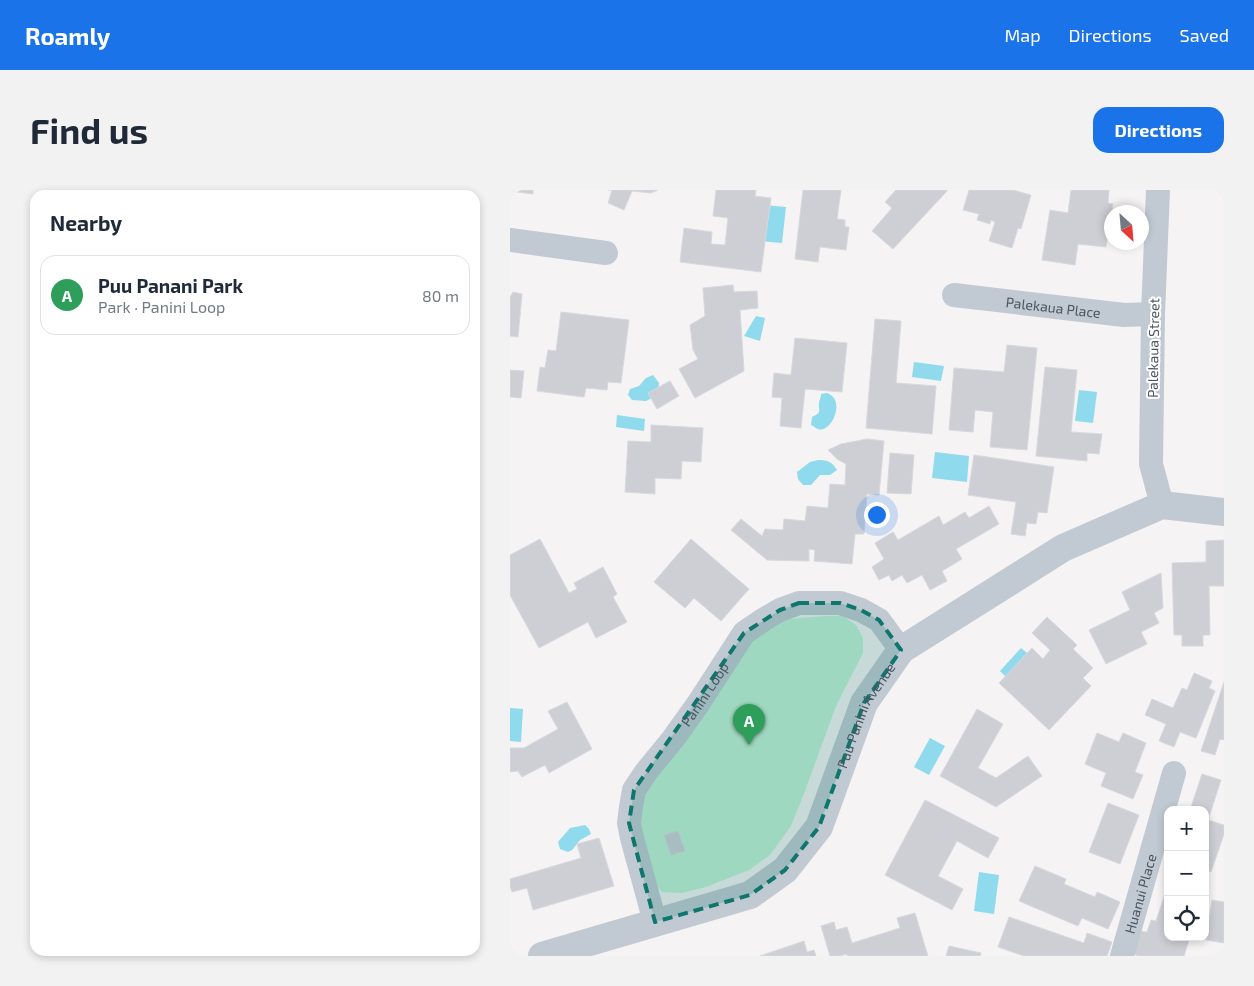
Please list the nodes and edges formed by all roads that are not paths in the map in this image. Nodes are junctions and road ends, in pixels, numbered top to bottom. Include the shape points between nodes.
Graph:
1 (1158, 190) edge
2 (510, 240) edge
3 (606, 253) dead end
4 (954, 295) dead end
5 (1153, 314) junction
6 (1162, 505) junction
7 (1224, 512) edge
8 (901, 650) junction
9 (1174, 773) dead end
10 (655, 922) junction
11 (542, 956) edge
12 (1122, 956) edge

1 - 5 street, Palekaua Street
2 - 3 street
4 - 5 street, Palekaua Place via 1124,315
5 - 6 street, Palekaua Street via 1151,464
6 - 7 street, Puu Panini Avenue
6 - 8 street, Puu Panini Avenue via 1063,548
8 - 10 street, Puu Panini Avenue via 864,702 819,827 785,870 750,895
8 - 10 street, Panini Loop via 879,620 840,603 799,603 774,613 744,633 698,704 634,790 629,823
9 - 12 street, Huanui Place
10 - 11 street, Puu Panini Avenue

